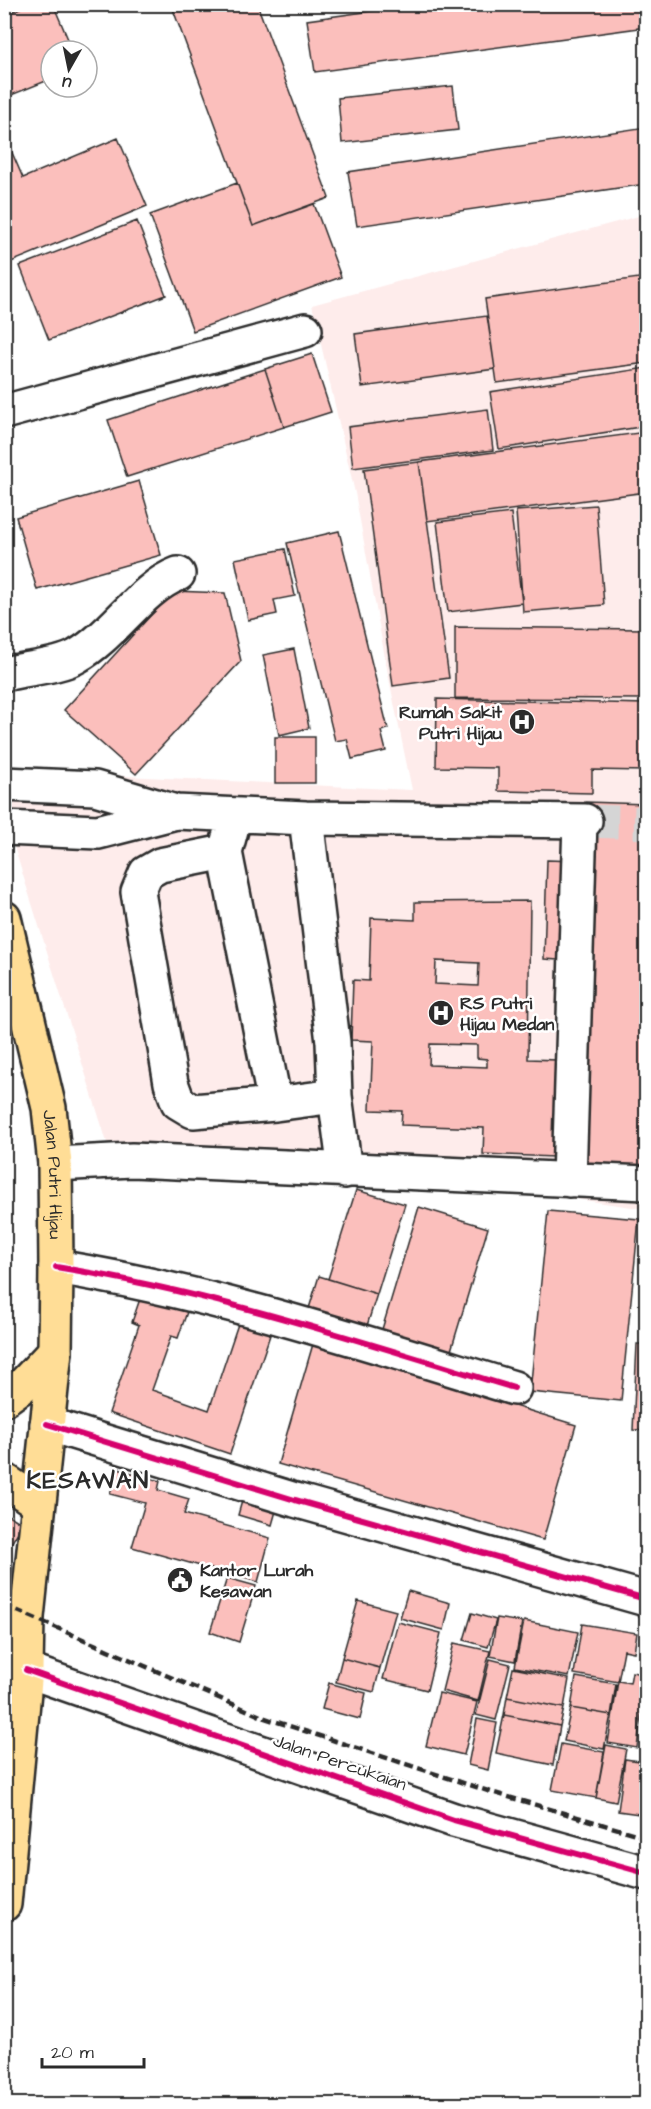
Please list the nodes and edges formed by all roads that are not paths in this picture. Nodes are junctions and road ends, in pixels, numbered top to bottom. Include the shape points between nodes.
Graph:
1 (305, 330) dead end
2 (4, 412) edge
3 (178, 574) dead end
4 (4, 674) edge
5 (4, 783) edge
6 (176, 812) junction
7 (235, 814) junction
8 (306, 818) junction
9 (4, 828) edge
10 (225, 852) junction
11 (4, 918) edge
12 (335, 1096) junction
13 (274, 1104) junction
14 (55, 1164) junction
15 (345, 1171) junction
16 (569, 1180) junction
17 (646, 1183) edge
18 (56, 1267) junction
19 (55, 1351) junction
20 (514, 1388) dead end
21 (4, 1399) edge
22 (47, 1424) junction
23 (4, 1480) edge
24 (38, 1503) junction
25 (646, 1599) edge
26 (26, 1670) junction
27 (646, 1873) edge
28 (4, 1904) edge

1 - 2 street
3 - 4 street via 162,580 76,657
5 - 6 street via 95,788
6 - 7 street
6 - 9 street via 98,832
7 - 8 street
7 - 10 street
8 - 12 street via 333,1042
8 - 16 street via 583,821
10 - 13 street
10 - 13 street via 160,865 146,873 138,892 171,1083 177,1102 193,1112
11 - 14 main road, Jalan Putri Hijau via 49,1108
12 - 13 street
12 - 15 street
14 - 15 street via 132,1160
14 - 18 main road, Jalan Putri Hijau
15 - 16 street
16 - 17 street
18 - 19 main road, Jalan Putri Hijau
18 - 20 street via 122,1277 295,1322
19 - 21 main road
19 - 22 main road, Jalan Putri Hijau
22 - 24 main road, Jalan Putri Hijau
22 - 25 street via 306,1503
23 - 24 main road
24 - 26 main road, Jalan Putri Hijau
26 - 27 street, Jalan Percukaian via 454,1820
26 - 28 main road, Jalan Putri Hijau

